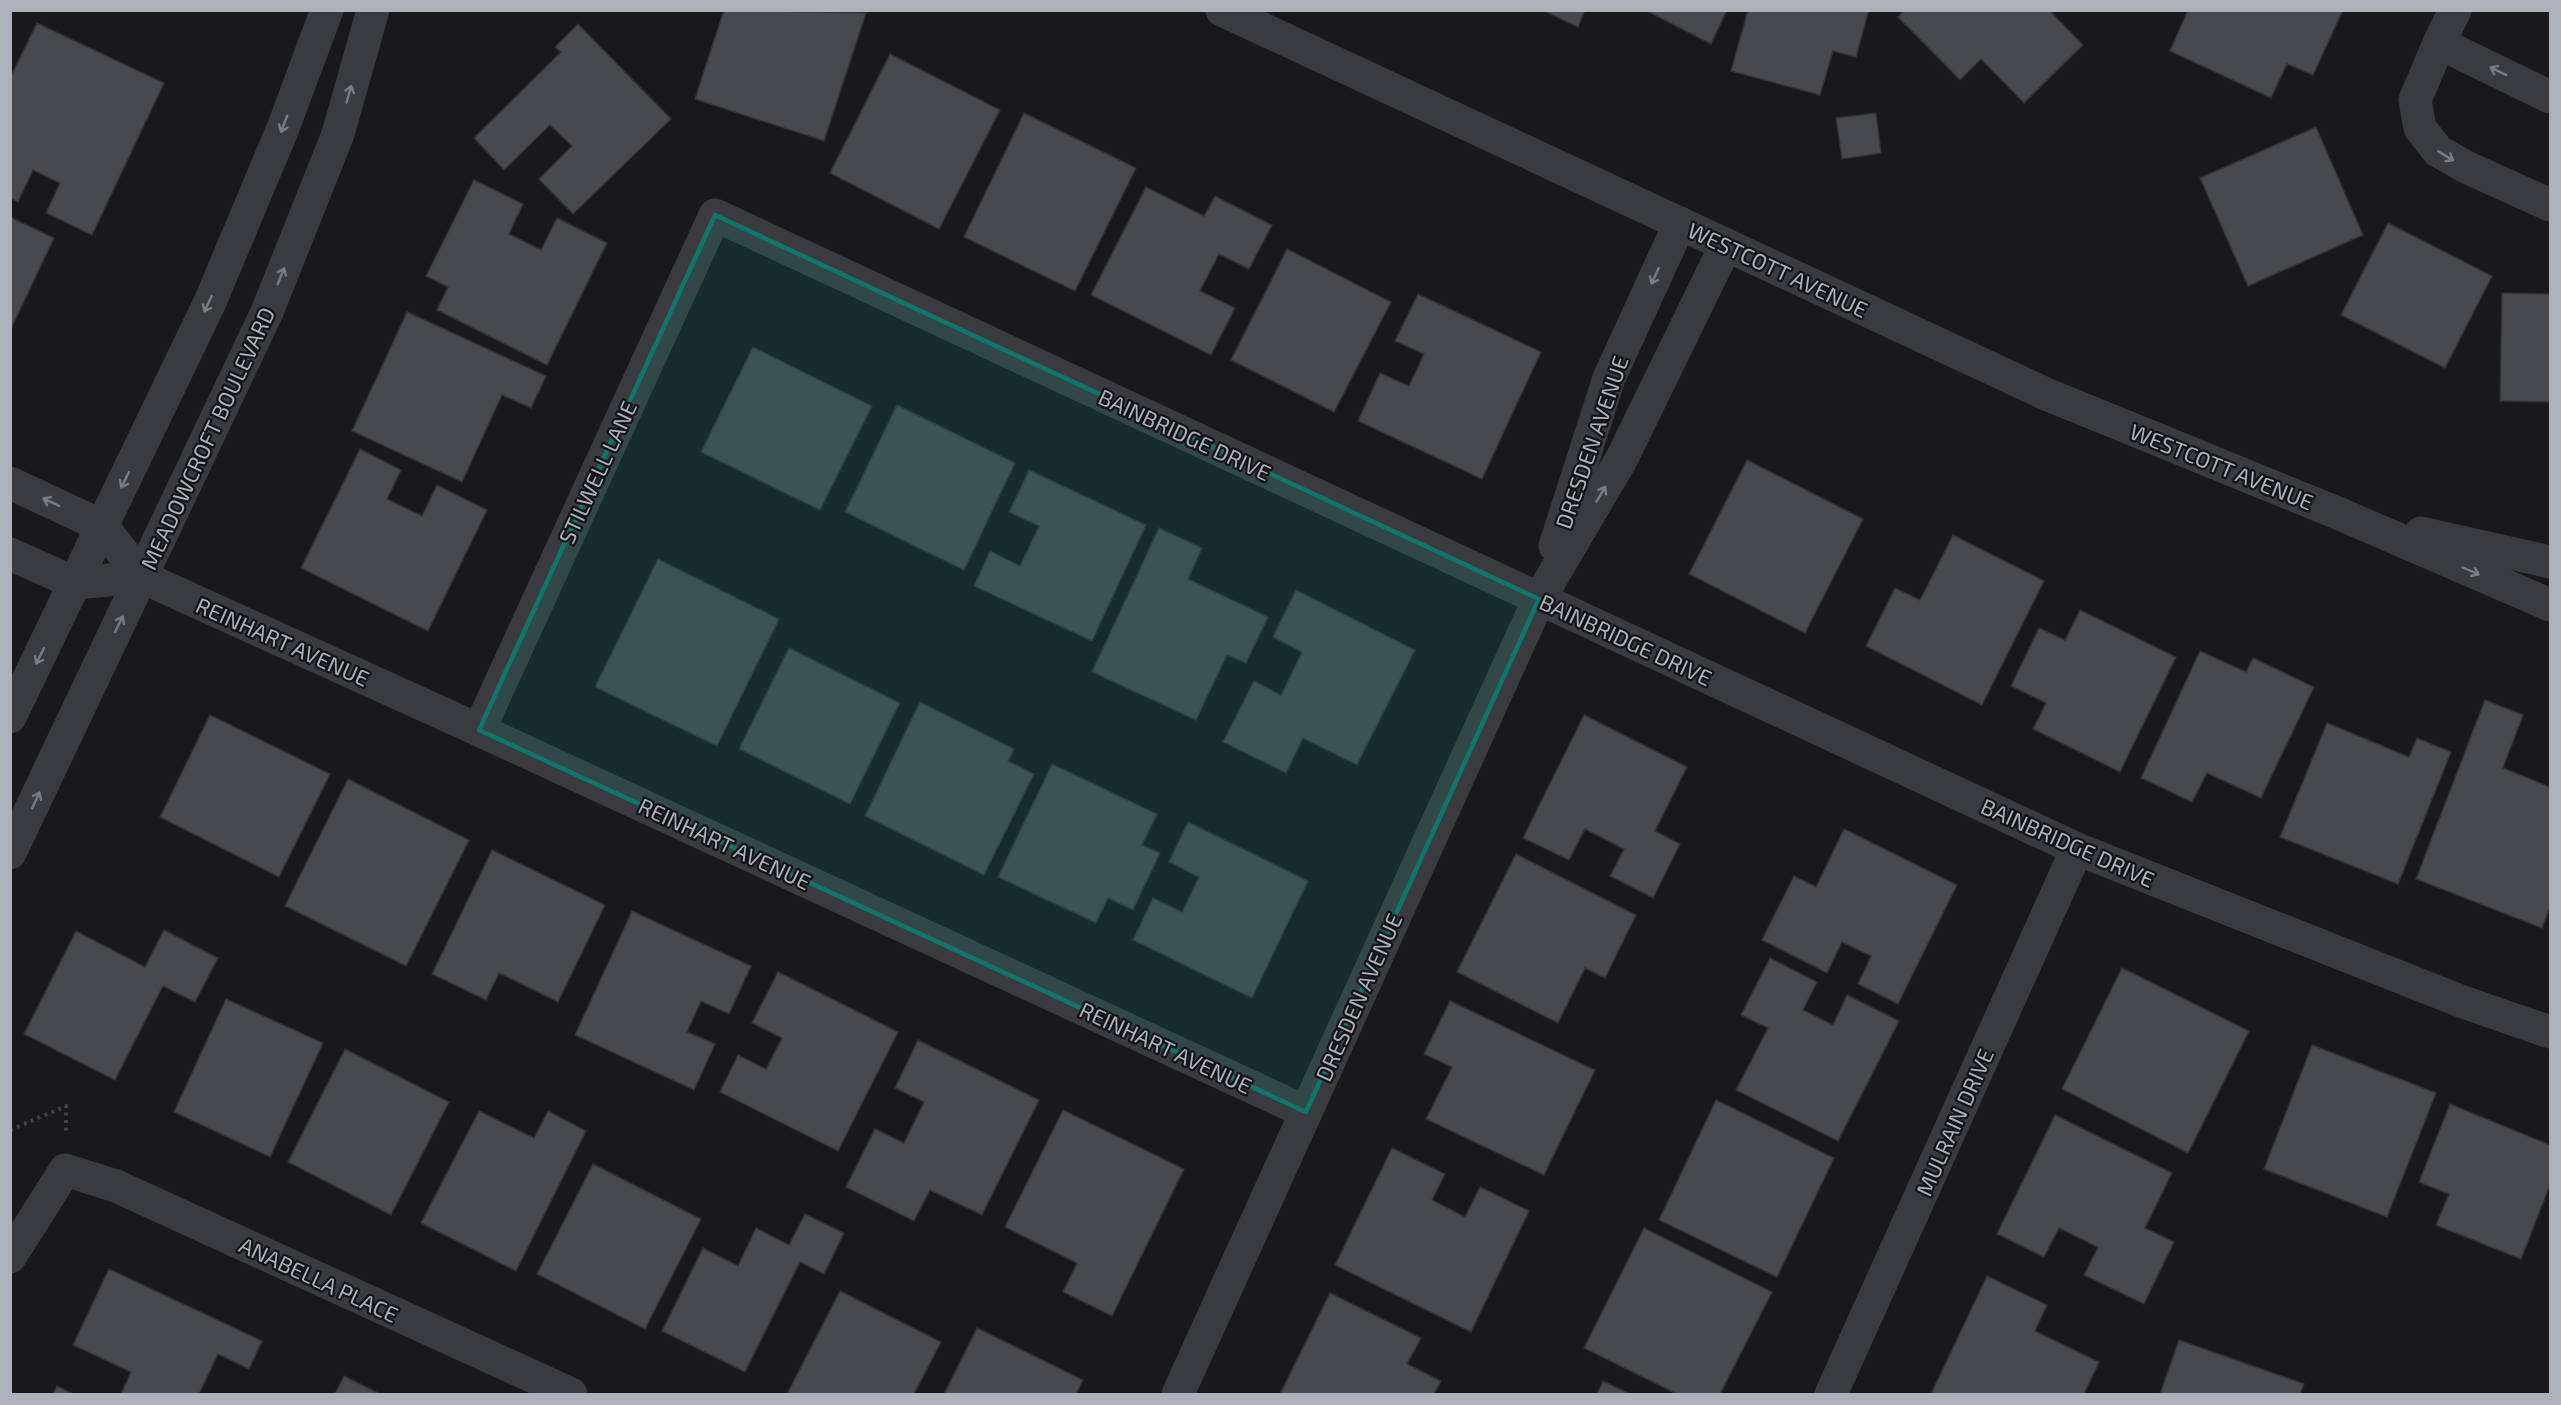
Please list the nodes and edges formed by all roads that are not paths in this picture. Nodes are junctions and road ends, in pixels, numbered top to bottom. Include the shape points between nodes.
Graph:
1 (327, 10) edge
2 (373, 10) edge
3 (2455, 10) edge
4 (1226, 11) edge
5 (2439, 43) junction
6 (2550, 97) edge
7 (2550, 205) edge
8 (715, 215) joint
9 (1680, 223) junction
10 (1726, 245) junction
11 (10, 483) edge
12 (2340, 514) junction
13 (102, 526) junction
14 (10, 554) edge
15 (2550, 562) edge
16 (142, 577) junction
17 (75, 583) junction
18 (1539, 599) junction
19 (2550, 605) edge
20 (10, 717) edge
21 (479, 730) junction
22 (2076, 849) junction
23 (10, 853) edge
24 (2550, 1032) edge
25 (1306, 1112) junction
26 (10, 1257) edge
27 (571, 1395) edge
28 (1178, 1395) edge
29 (1831, 1395) edge

1 -> 13 street via 283,128 210,302
16 -> 2 street, MEADOWCROFT BOULEVARD via 267,312 338,134
3 - 5 street
4 - 9 street, WESTCOTT AVENUE
6 -> 5 street
5 -> 7 street via 2415,100 2420,128 2438,151
8 - 18 street, BAINBRIDGE DRIVE
8 - 21 street, STILWELL LANE
9 - 10 street, WESTCOTT AVENUE
9 -> 18 street, DRESDEN AVENUE via 1609,378
10 - 12 street, WESTCOTT AVENUE via 2046,394
18 -> 10 street, DRESDEN AVENUE via 1621,460
13 -> 11 street, REINHART AVENUE
12 - 15 street, WESTCOTT AVENUE
12 -> 19 street, WESTCOTT AVENUE
13 - 16 street, REINHART AVENUE
13 - 17 street
14 - 17 street, REINHART AVENUE
16 - 17 street, REINHART AVENUE
16 - 21 street, REINHART AVENUE
23 -> 16 street, MEADOWCROFT BOULEVARD
17 -> 20 street
18 - 22 street, BAINBRIDGE DRIVE
18 - 25 street, DRESDEN AVENUE
21 - 25 street, REINHART AVENUE
22 - 24 street, BAINBRIDGE DRIVE via 2453,998
22 - 29 street, MULRAIN DRIVE
25 - 28 street, DRESDEN AVENUE
26 - 27 street, ANABELLA PLACE via 65,1170 116,1186

